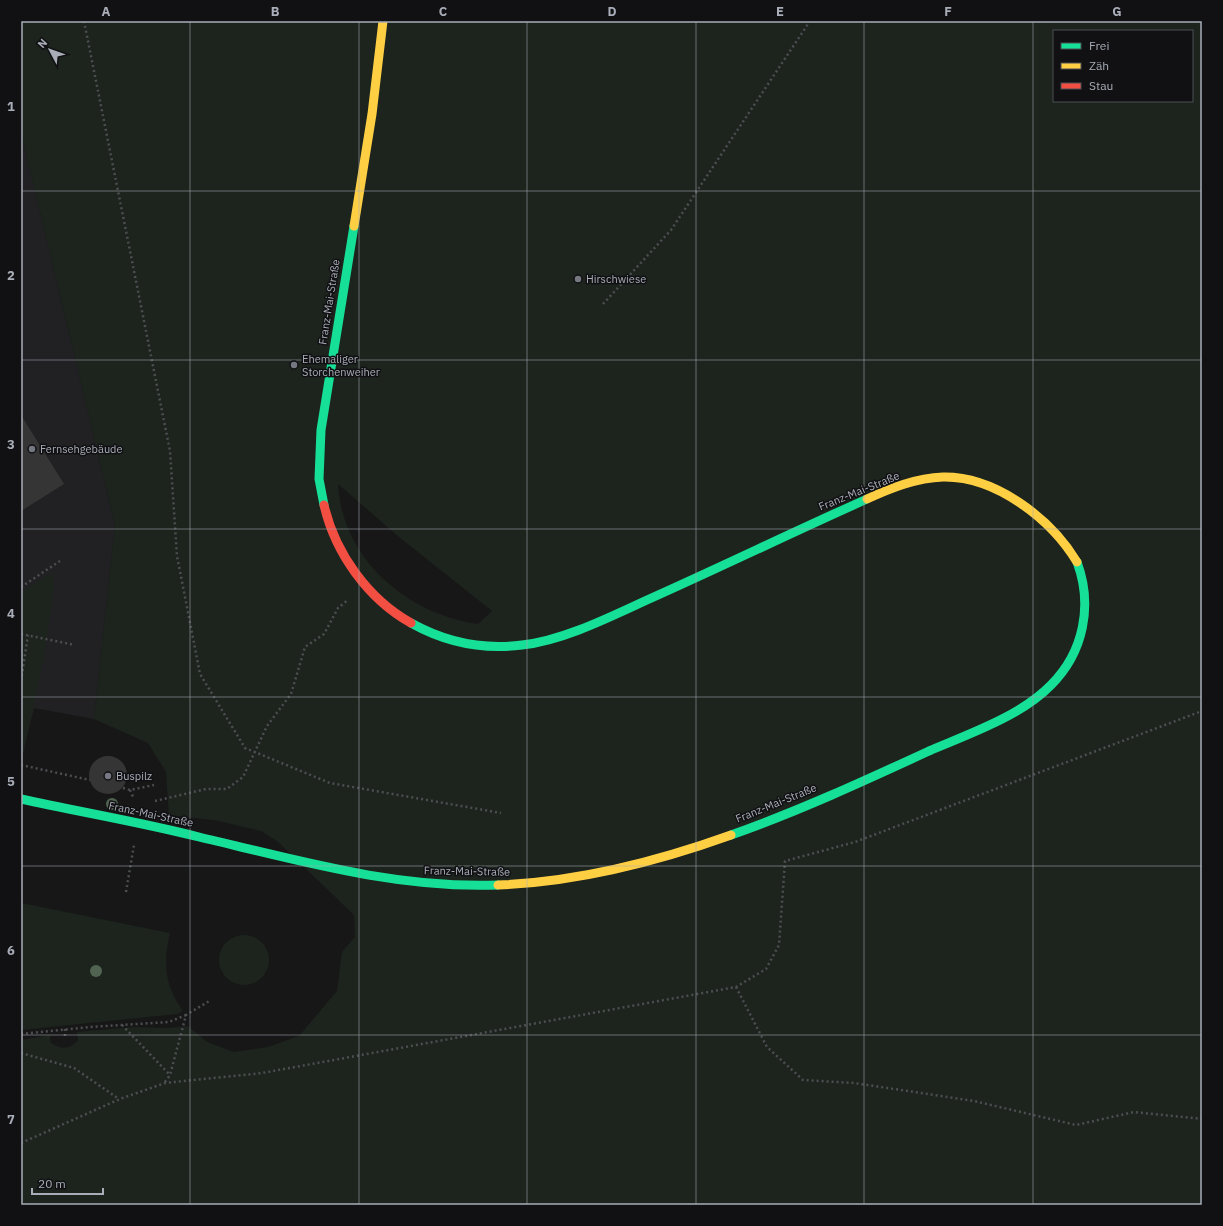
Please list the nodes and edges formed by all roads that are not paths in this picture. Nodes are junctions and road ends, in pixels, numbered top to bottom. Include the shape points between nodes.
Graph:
1 (383, 21) edge
2 (21, 799) edge

1 - 2 street, Franz-Mai-Straße via 372,114 321,430 319,480 325,512 334,534 364,584 380,601 426,632 451,642 496,646 522,645 547,640 629,609 897,486 931,479 956,478 1006,494 1041,518 1069,549 1084,581 1086,598 1079,638 1069,661 1058,679 1009,715 775,818 681,852 625,868 523,884 406,881

